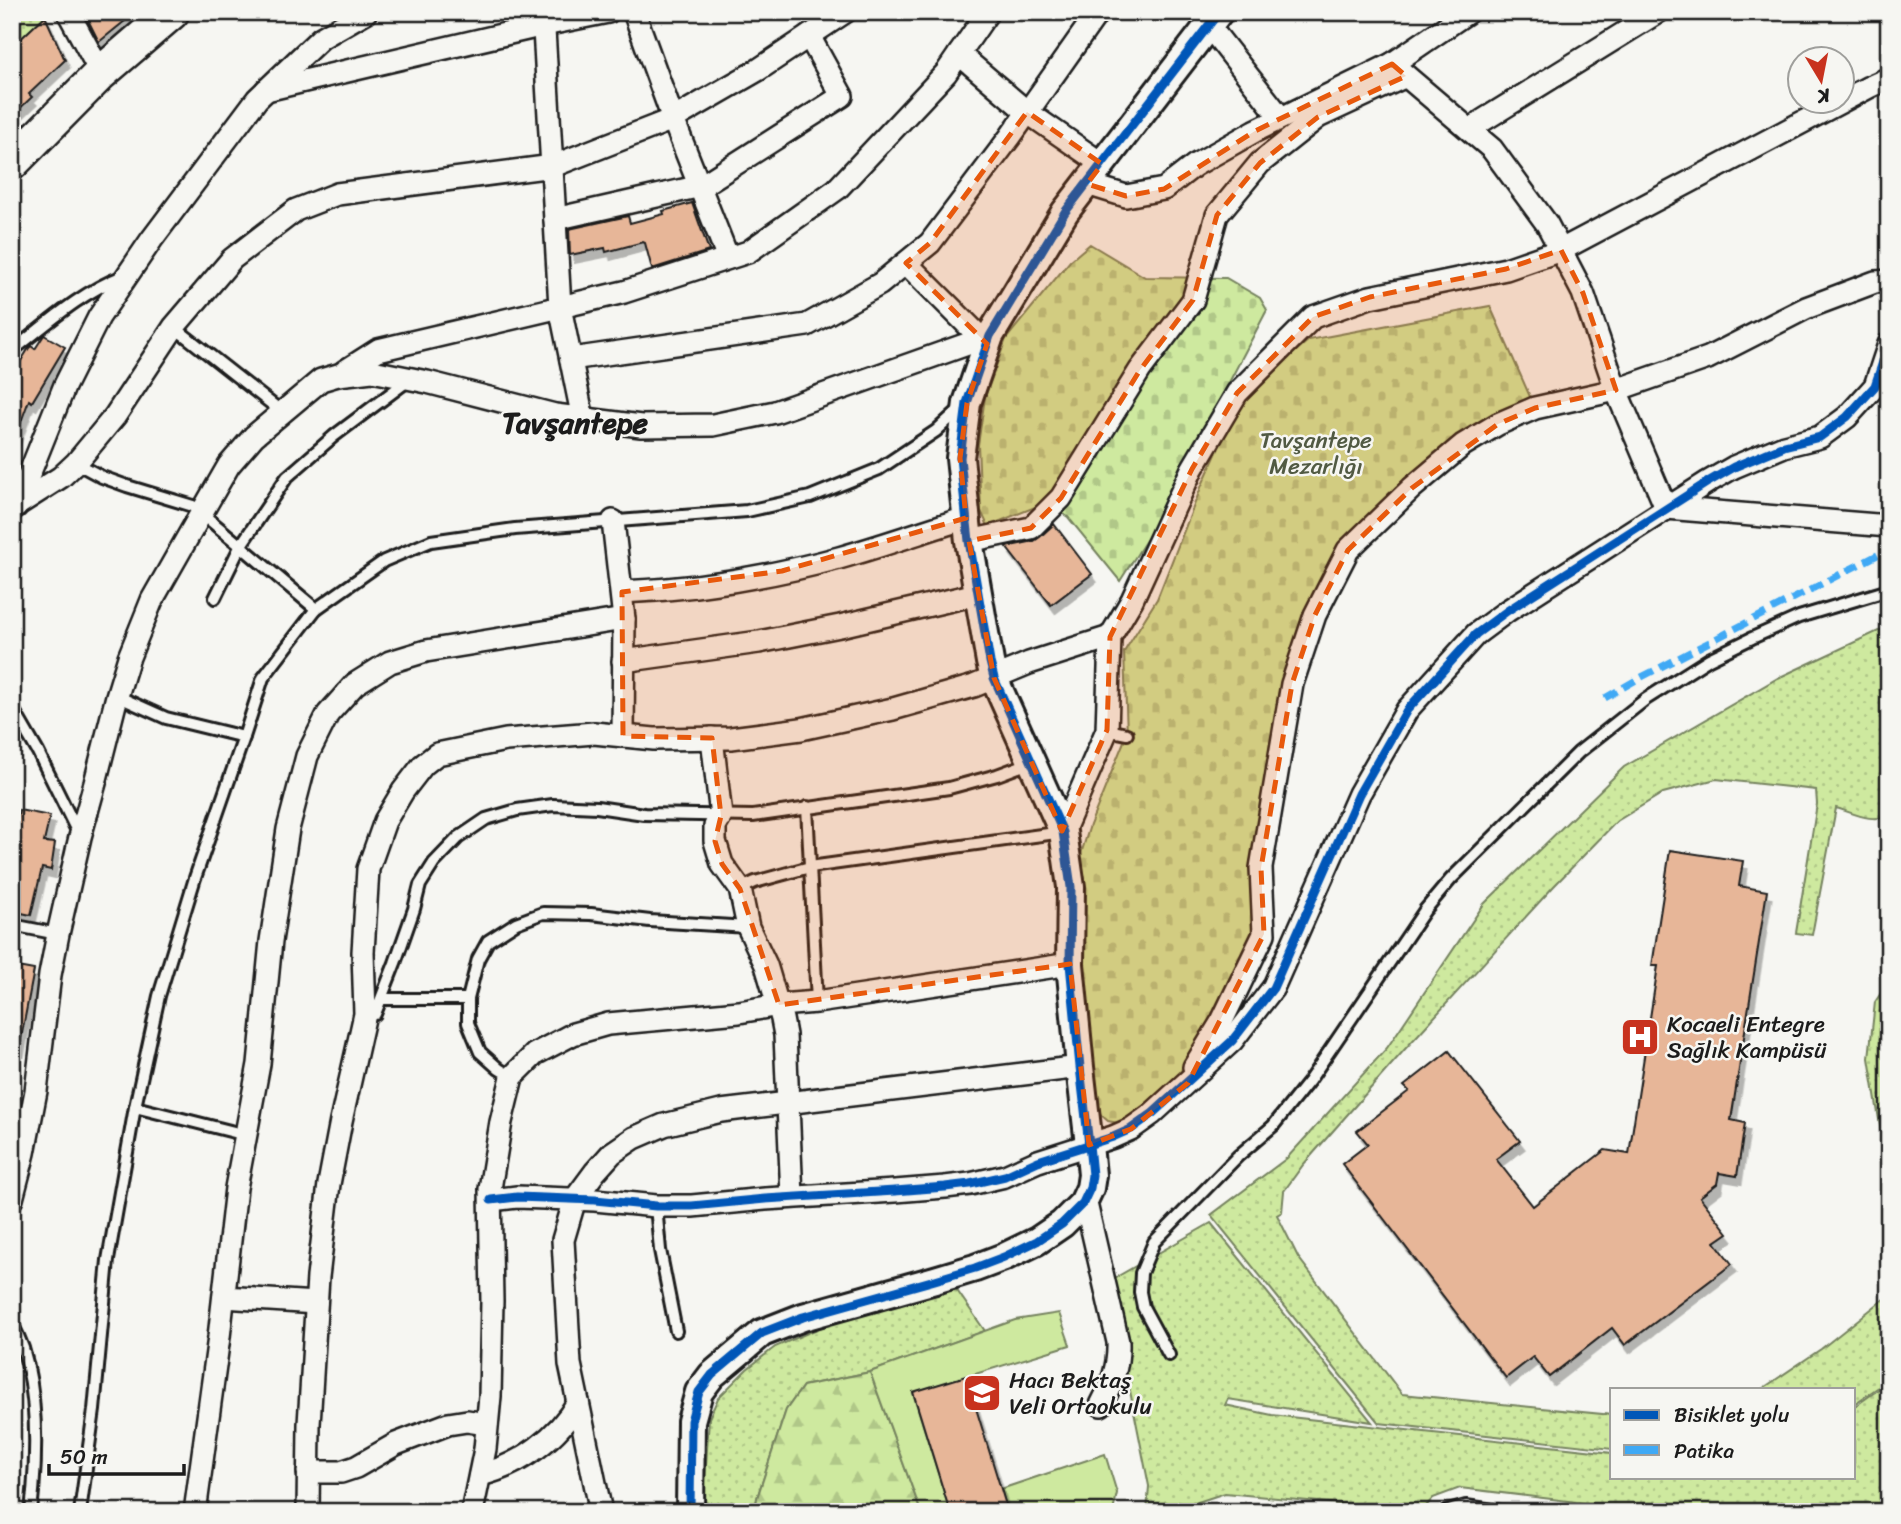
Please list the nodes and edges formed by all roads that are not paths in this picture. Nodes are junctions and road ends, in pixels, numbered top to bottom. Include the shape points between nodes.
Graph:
1 (68, 12) edge
2 (172, 12) edge
3 (366, 12) edge
4 (608, 12) edge
5 (634, 12) edge
6 (845, 12) edge
7 (988, 12) edge
8 (1098, 12) edge
9 (1468, 12) edge
10 (1658, 12) edge
11 (544, 19) edge
12 (1214, 19) edge
13 (808, 36) junction
14 (959, 54) junction
15 (1399, 70) junction
16 (101, 73) junction
17 (1889, 78) edge
18 (266, 90) junction
19 (1027, 112) junction
20 (1282, 118) junction
21 (673, 119) junction
22 (1471, 131) junction
23 (12, 163) edge
24 (552, 166) junction
25 (1095, 174) junction
26 (701, 186) junction
27 (555, 219) junction
28 (1561, 250) junction
29 (728, 258) junction
30 (906, 262) junction
31 (127, 275) junction
32 (1889, 281) edge
33 (560, 307) junction
34 (174, 327) junction
35 (986, 337) junction
36 (1889, 344) edge
37 (12, 351) edge
38 (571, 359) junction
39 (338, 374) junction
40 (410, 379) junction
41 (1616, 390) junction
42 (967, 403) junction
43 (282, 412) junction
44 (583, 419) junction
45 (76, 463) junction
46 (1666, 508) junction
47 (15, 511) edge
48 (202, 512) junction
49 (613, 521) junction
50 (1889, 526) edge
51 (967, 530) junction
52 (241, 545) junction
53 (1889, 590) edge
54 (622, 593) junction
55 (977, 594) junction
56 (215, 598) dead end
57 (316, 609) junction
58 (624, 619) junction
59 (1110, 637) junction
60 (623, 661) junction
61 (995, 678) junction
62 (117, 696) junction
63 (12, 707) edge
64 (622, 736) junction
65 (244, 737) junction
66 (712, 738) junction
67 (1032, 762) junction
68 (807, 807) junction
69 (721, 816) junction
70 (1063, 832) junction
71 (80, 837) junction
72 (810, 867) junction
73 (740, 889) junction
74 (12, 925) edge
75 (748, 927) junction
76 (58, 934) junction
77 (1070, 964) junction
78 (382, 999) junction
79 (468, 999) junction
80 (817, 1002) junction
81 (779, 1004) junction
82 (365, 1014) junction
83 (1080, 1067) junction
84 (512, 1077) junction
85 (1188, 1083) junction
86 (788, 1103) junction
87 (135, 1107) junction
88 (22, 1111) edge
89 (246, 1135) junction
90 (1089, 1145) junction
91 (792, 1197) junction
92 (12, 1199) edge
93 (575, 1199) junction
94 (1085, 1199) junction
95 (491, 1200) junction
96 (656, 1206) junction
97 (223, 1297) junction
98 (316, 1303) junction
99 (12, 1323) edge
100 (676, 1331) dead end
101 (1169, 1355) dead end
102 (578, 1402) junction
103 (1101, 1405) dead end
104 (487, 1424) junction
105 (308, 1472) junction
106 (480, 1475) junction
107 (473, 1511) edge
108 (31, 1512) edge
109 (80, 1512) edge
110 (195, 1512) edge
111 (308, 1512) edge
112 (601, 1512) edge
113 (690, 1512) edge
114 (1231, 1512) edge
115 (1251, 1512) edge
116 (1445, 1512) edge
117 (1508, 1512) edge

1 - 16 street
2 - 16 main road
3 - 18 street via 321,38
4 - 11 street
5 - 21 street
6 - 13 street
7 - 14 street
8 - 19 street
9 - 15 street
10 - 22 street
11 - 18 street
11 - 24 street
12 - 20 street
12 - 25 street
13 - 21 street
13 - 26 street via 842,96
14 - 19 street
14 - 29 street via 837,189 748,252
15 - 20 street
15 - 22 street
15 - 51 street via 1318,117 1260,163 1217,215 1193,300 1140,370 1061,498 1031,528
16 - 23 main road
17 - 28 street
18 - 31 street
19 - 25 street
19 - 30 street via 930,243
20 - 25 street via 1195,165 1164,189 1126,196
21 - 24 street
21 - 26 street
22 - 28 street via 1492,149
24 - 27 street
24 - 34 street via 337,194 296,210 232,259
25 - 35 street via 1065,212
26 - 27 street
26 - 29 street
27 - 33 street
28 - 41 street via 1583,293
28 - 59 street via 1506,268 1370,297 1313,317 1237,393 1192,469 1132,600
29 - 33 street via 625,292
30 - 35 street
30 - 38 street via 880,284 807,325
31 - 37 lane via 71,304
31 - 47 street via 99,317 65,386
32 - 41 street via 1807,308 1708,358
33 - 38 street
33 - 39 street via 378,351
34 - 43 lane
34 - 45 street via 115,416
35 - 42 street
35 - 44 street via 775,412 713,425 641,426
36 - 46 street via 1875,386 1847,417 1820,437 1734,467
38 - 44 street
39 - 40 street via 372,371
39 - 43 street via 321,380
40 - 44 street
40 - 52 lane via 287,477
41 - 46 street
41 - 85 street via 1535,408 1497,424 1463,445 1412,488 1348,550 1315,615 1293,684 1261,868 1264,934
42 - 49 lane via 936,431 879,469 810,497 747,511
42 - 51 street via 960,458
43 - 48 street via 229,465
45 - 47 street
45 - 48 lane via 102,477
46 - 50 street
46 - 85 street via 1476,634 1407,710 1359,794 1273,988 1232,1041
48 - 52 lane
48 - 62 street via 152,600
49 - 54 street
49 - 57 lane via 431,541 384,561
51 - 54 street via 713,584
51 - 55 street
52 - 56 lane
52 - 57 lane
53 - 101 lane via 1799,617 1752,638 1646,699 1578,752 1451,879 1273,1126 1154,1242 1141,1273 1140,1292 1143,1307
54 - 58 street
55 - 60 street via 759,642
55 - 61 street
57 - 65 lane via 263,678
58 - 60 street
58 - 89 street via 426,650 390,662 355,684 328,714 307,756 288,830
59 - 61 street
59 - 70 street via 1117,732
60 - 64 street
61 - 66 street via 893,709 801,729
61 - 67 street
62 - 65 lane via 166,718
62 - 71 street
63 - 71 lane
64 - 66 street
64 - 82 street via 594,733 506,740 437,754 423,765 385,821 368,869
65 - 87 lane via 159,996
66 - 69 street
67 - 68 lane via 949,788
67 - 70 street
68 - 69 lane
68 - 72 lane
69 - 73 street via 715,826 715,841 722,864
69 - 78 lane via 553,805 486,819 458,838 420,885
70 - 72 lane
70 - 77 street via 1071,887
71 - 76 street
72 - 73 lane
72 - 80 lane
73 - 75 street
74 - 76 lane
75 - 79 lane via 543,913 488,941 478,958
75 - 81 street
76 - 88 street
77 - 80 street
77 - 83 street
78 - 79 lane
78 - 82 lane via 375,1014
79 - 84 lane via 468,1023 480,1052
80 - 81 street
81 - 84 street via 608,1024 573,1034 535,1054
81 - 86 street
82 - 98 street via 329,1184
83 - 86 street
83 - 90 street
84 - 95 street
85 - 90 street via 1131,1129
86 - 91 street
86 - 93 street via 692,1117 634,1138 612,1153
87 - 89 lane
87 - 109 lane via 108,1260
88 - 92 street via 24,1153
89 - 97 street
90 - 91 street via 970,1184
90 - 94 street via 1091,1175
91 - 96 street
93 - 95 street
93 - 96 street
93 - 102 street via 563,1240 570,1364
94 - 103 street via 1118,1342 1114,1379
94 - 113 street via 1062,1224 1004,1257 762,1332 699,1392 691,1422
95 - 104 street
96 - 100 lane
97 - 98 street
97 - 110 street
98 - 105 street
99 - 108 lane via 23,1348 33,1400
102 - 106 street via 569,1418 526,1455
102 - 112 street
104 - 105 street via 447,1424 396,1444 356,1467
104 - 106 street
105 - 111 street
106 - 107 street
114 - 115 lane
116 - 117 lane via 1466,1506

